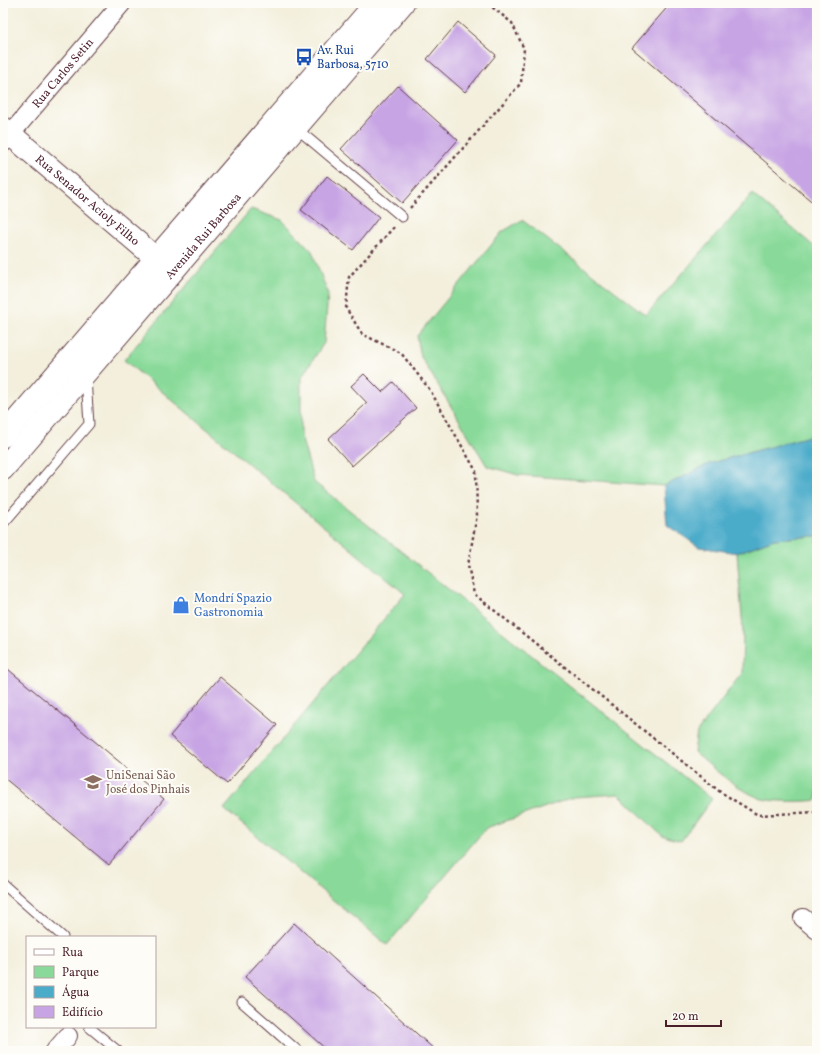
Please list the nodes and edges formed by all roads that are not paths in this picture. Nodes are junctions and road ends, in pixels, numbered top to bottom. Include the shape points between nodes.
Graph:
1 (122, 3) edge
2 (376, 3) edge
3 (403, 3) edge
4 (296, 128) junction
5 (5, 135) edge
6 (402, 217) road end
7 (164, 265) junction
8 (86, 372) junction
9 (3, 436) edge
10 (3, 469) edge
11 (3, 524) edge
12 (3, 884) edge
13 (803, 918) dead end
14 (817, 930) edge
15 (62, 936) edge
16 (242, 1002) dead end
17 (90, 1028) edge
18 (70, 1032) edge
19 (55, 1051) edge
20 (118, 1051) edge
21 (298, 1051) edge

1 - 5 street, Rua Carlos Setin
2 - 7 main road, Avenida Rui Barbosa
3 - 4 main road, Avenida Rui Barbosa
4 - 6 lane
4 - 7 main road, Avenida Rui Barbosa
5 - 7 main road, Rua Senador Acioly Filho
7 - 8 main road, Avenida Rui Barbosa
7 - 9 main road, Avenida Rui Barbosa
8 - 10 main road, Avenida Rui Barbosa
8 - 11 lane via 89,424
12 - 15 lane
13 - 14 street
16 - 21 lane
17 - 20 lane
18 - 19 street

